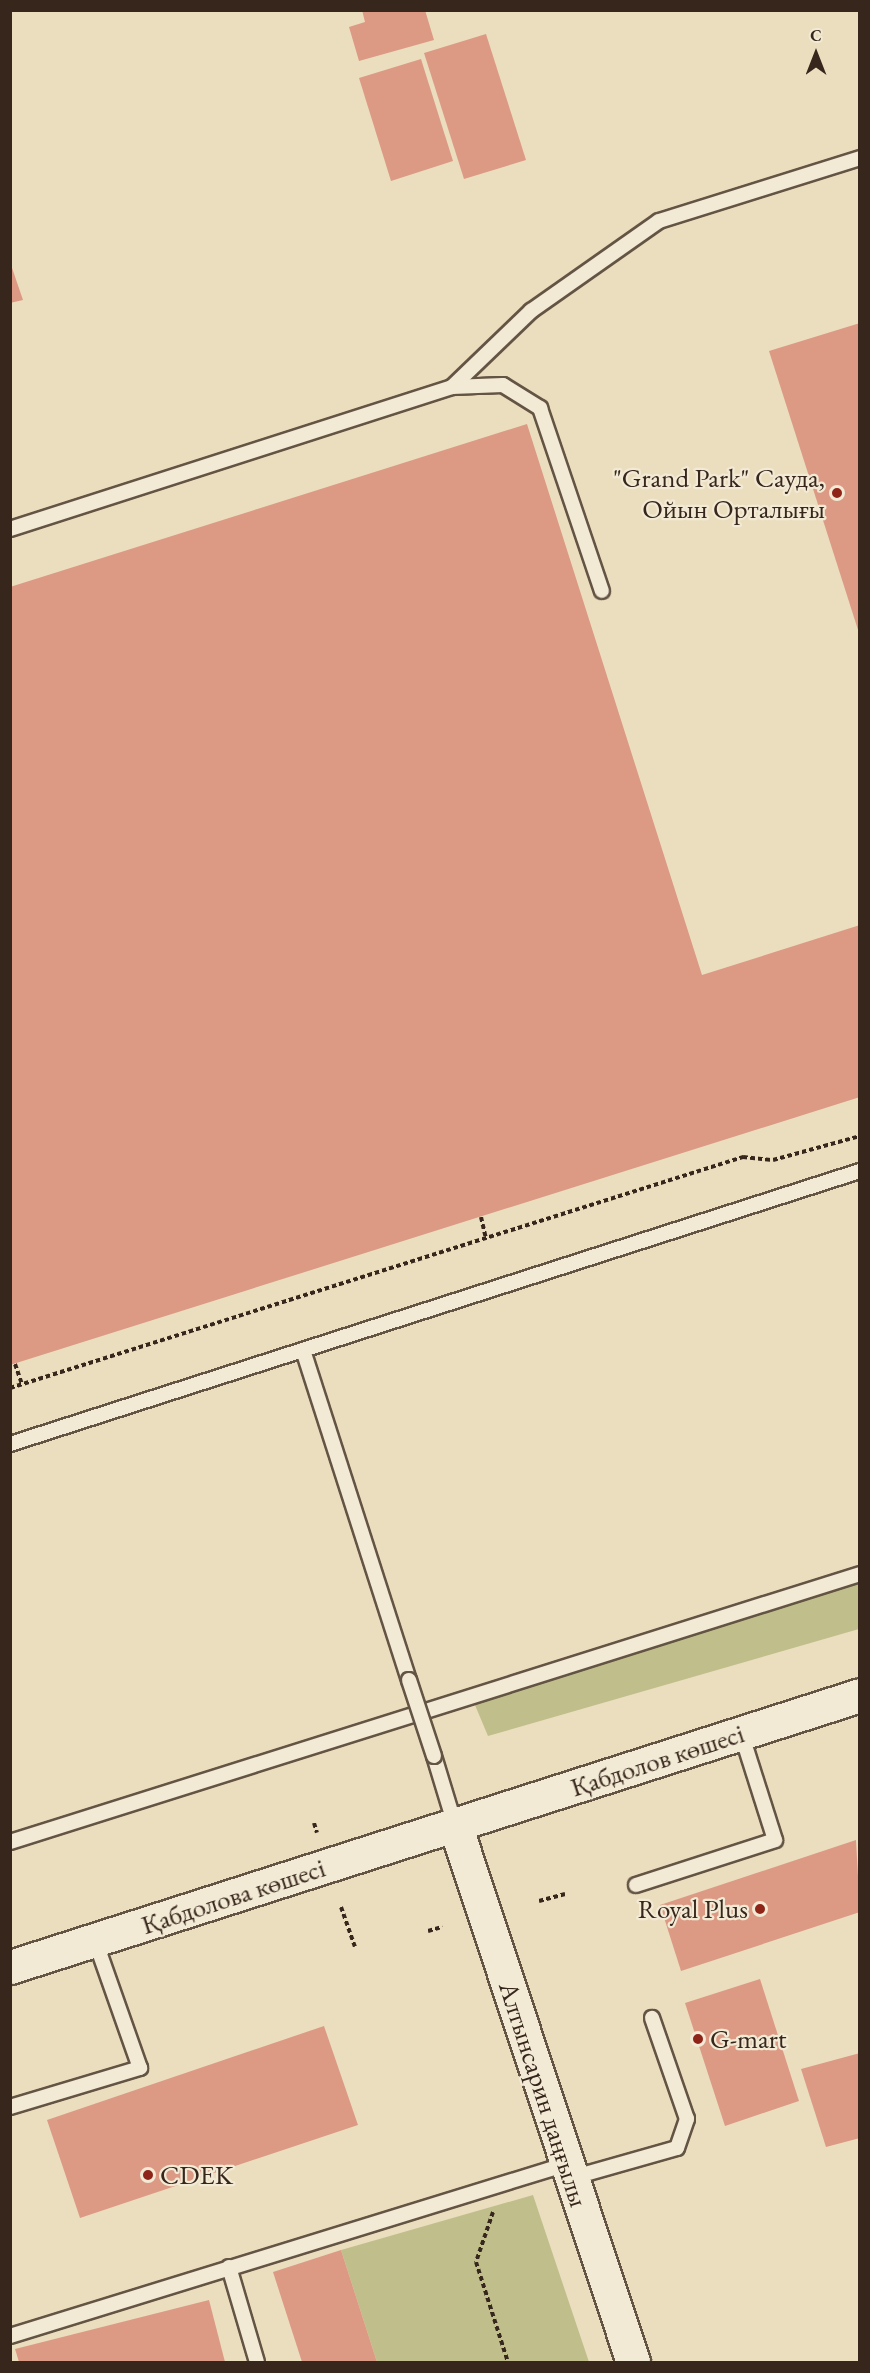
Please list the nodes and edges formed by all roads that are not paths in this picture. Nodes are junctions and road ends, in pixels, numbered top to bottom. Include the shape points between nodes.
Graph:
1 (860, 158) edge
2 (452, 387) junction
3 (10, 529) edge
4 (602, 591) dead end
5 (860, 1171) edge
6 (303, 1350) junction
7 (10, 1444) edge
8 (860, 1574) edge
9 (860, 1695) edge
10 (741, 1733) junction
11 (455, 1825) junction
12 (10, 1842) edge
13 (636, 1885) dead end
14 (95, 1940) junction
15 (10, 1967) edge
16 (652, 2018) dead end
17 (10, 2107) edge
18 (569, 2171) junction
19 (229, 2267) junction
20 (10, 2336) edge
21 (257, 2362) edge
22 (633, 2362) edge

1 - 2 lane via 659,221 531,311
2 - 3 lane
2 - 4 lane via 503,385 540,408
5 - 6 lane
6 - 7 lane
6 - 11 lane, bridge
8 - 12 lane
9 - 10 street, Қабдолов көшесі
10 - 11 street, Қабдолов көшесі
10 - 13 lane via 776,1840
11 - 14 street, Қабдолова көшесі
11 - 18 street, Алтынсарин даңғылы
14 - 15 street, Қабдолова көшесі
14 - 17 lane via 140,2068
16 - 18 lane via 687,2119 677,2148
18 - 19 lane via 503,2183
18 - 22 street, Алтынсарин даңғылы
19 - 20 lane
19 - 21 lane

